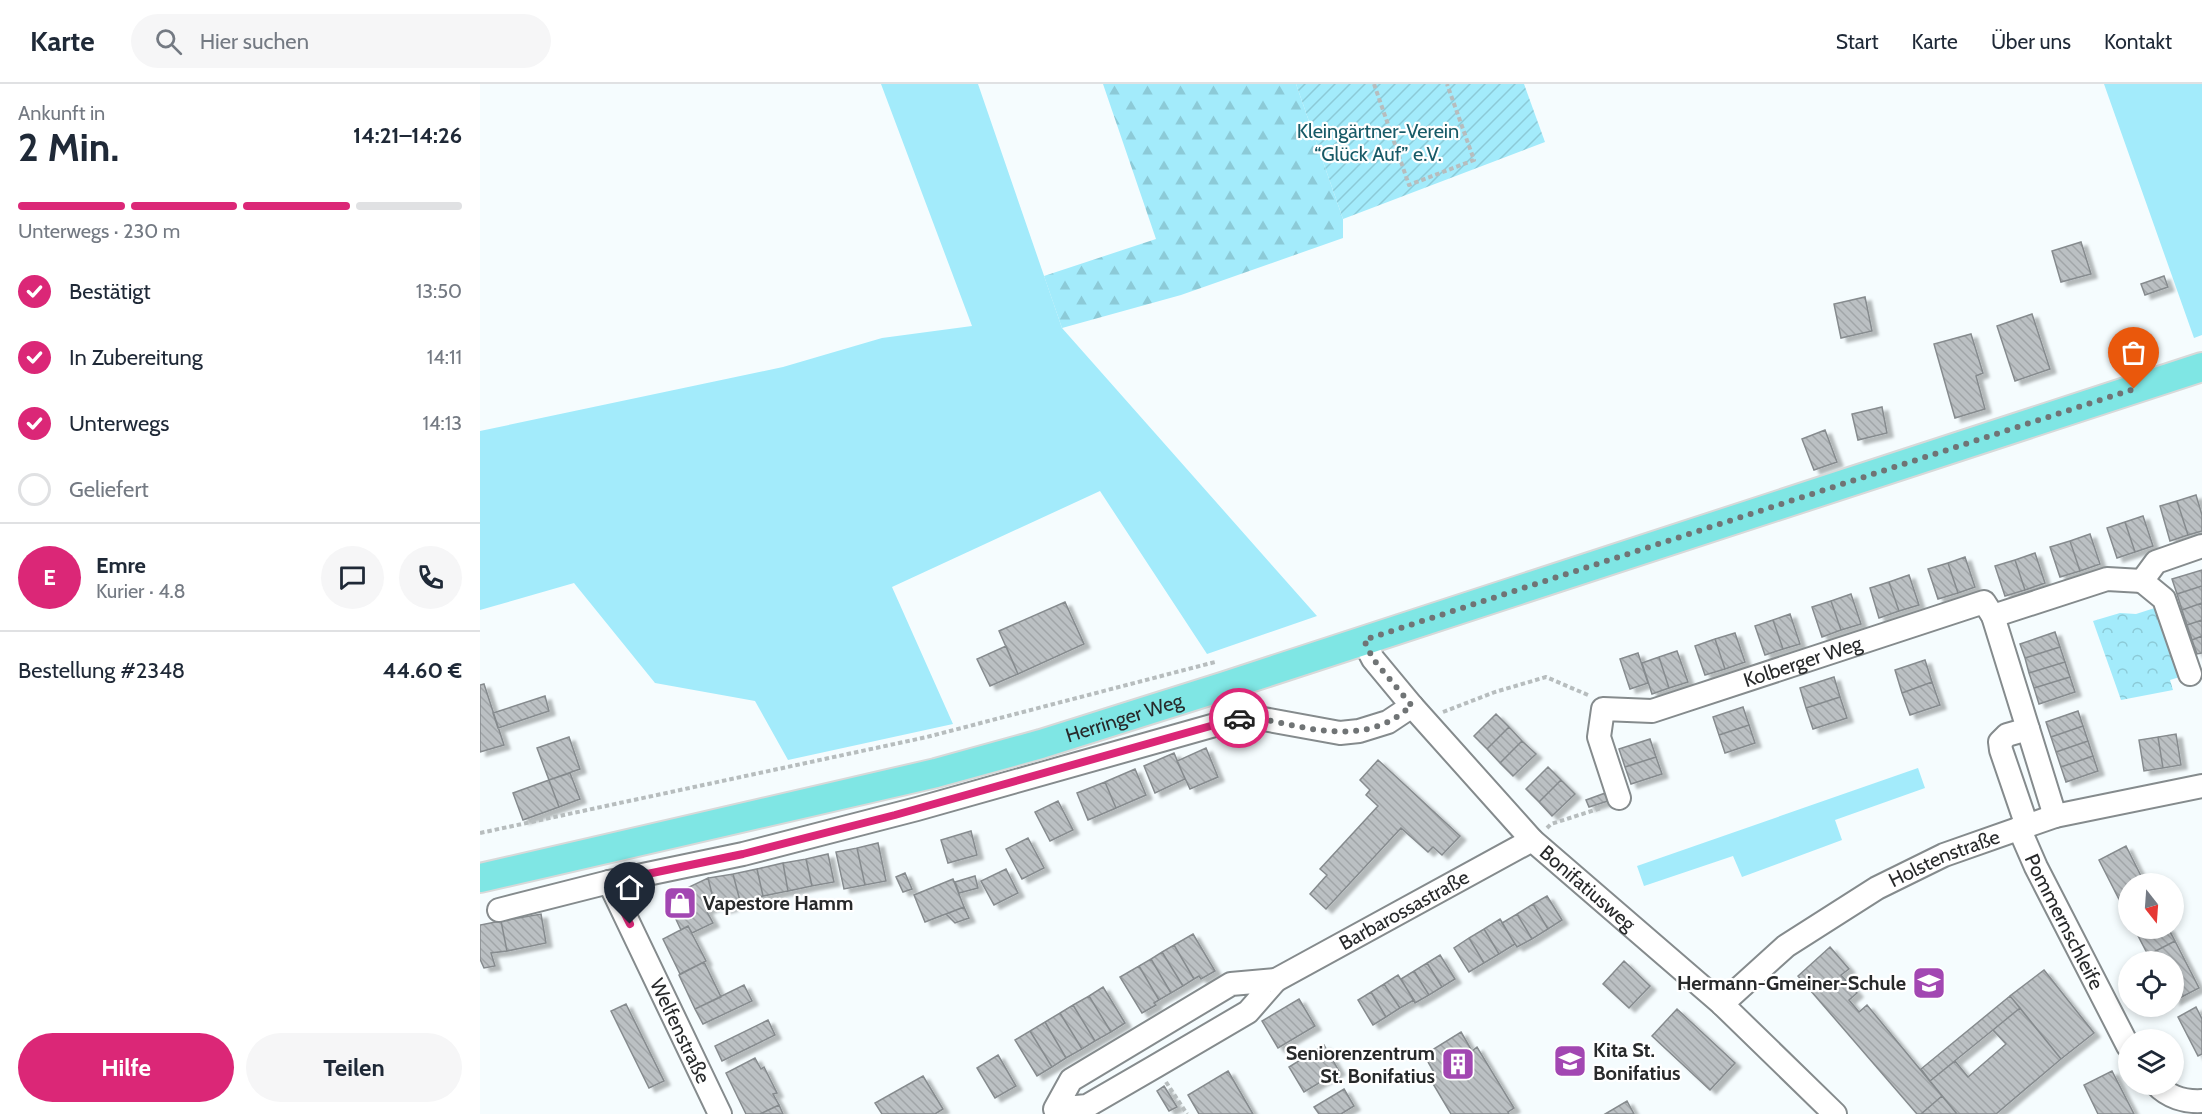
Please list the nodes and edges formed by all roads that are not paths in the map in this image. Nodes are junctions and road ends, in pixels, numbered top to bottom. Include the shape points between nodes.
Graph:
1 (2202, 367) edge
2 (2202, 546) edge
3 (2142, 581) junction
4 (1993, 616) junction
5 (1364, 640) junction
6 (2190, 674) dead end
7 (1417, 712) junction
8 (2028, 729) junction
9 (2202, 786) edge
10 (1619, 798) road end
11 (2055, 816) junction
12 (2023, 827) junction
13 (1532, 840) junction
14 (480, 878) edge
15 (609, 882) junction
16 (499, 909) dead end
17 (1276, 980) junction
18 (1722, 1004) junction
19 (2119, 1029) edge
20 (2171, 1095) edge
21 (2202, 1101) edge
22 (1050, 1111) edge
23 (720, 1114) edge
24 (1835, 1114) edge

1 - 5 main road, Herringer Weg
2 - 3 street via 2156,561
3 - 4 street via 2107,579
3 - 6 street via 2164,598
4 - 8 street
4 - 10 street, Kolberger Weg via 1984,602 1652,711 1603,709 1599,737
5 - 7 street, Bonifatiusweg via 1373,659
5 - 14 main road, Herringer Weg via 1041,744 936,773
7 - 13 street, Bonifatiusweg
7 - 15 street, Herringer Weg via 1359,731 1340,733 1247,716 917,809 743,854
8 - 11 street
8 - 12 street via 2007,735 2000,742
9 - 11 street, Holstenstraße
11 - 12 street, Holstenstraße
12 - 18 street, Holstenstraße via 1944,855 1877,888 1786,946
12 - 19 street, Pommernschleife via 2036,867
13 - 17 street, Barbarossastraße
13 - 18 street, Bonifatiusweg
15 - 16 street, Herringer Weg
15 - 23 street, Welfenstraße
17 - 22 street, Barbarossastraße via 1248,1012 1087,1106
17 - 22 street, Barbarossastraße via 1231,984 1071,1080
18 - 24 street, Bonifatiusweg
20 - 21 street

